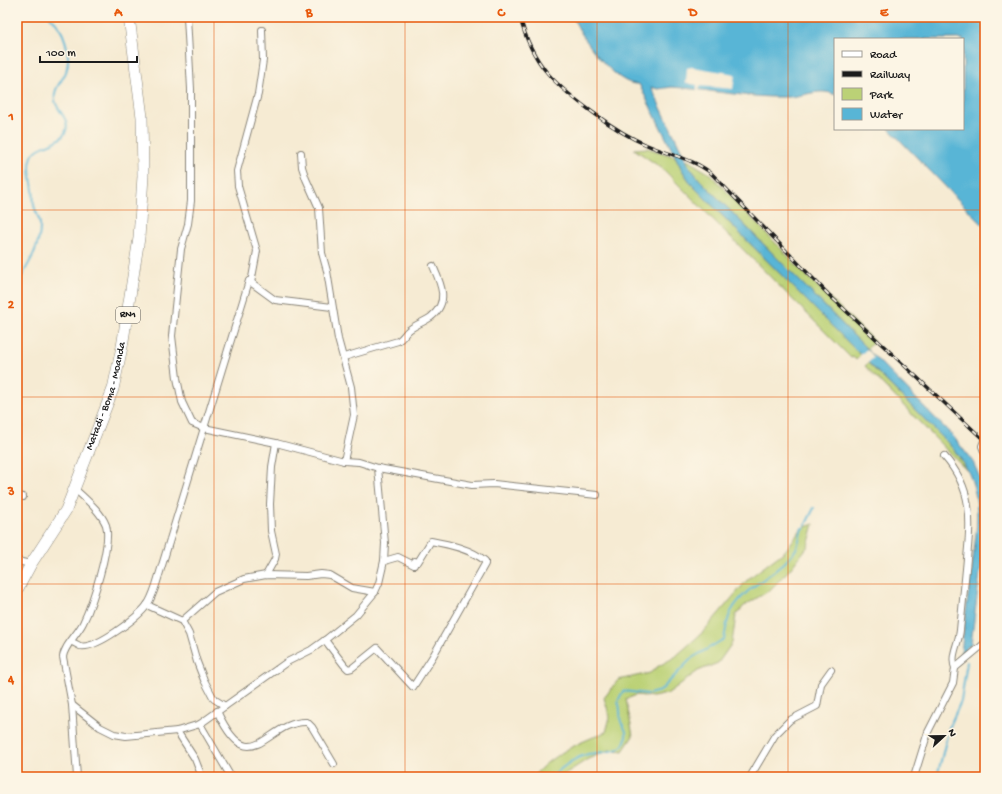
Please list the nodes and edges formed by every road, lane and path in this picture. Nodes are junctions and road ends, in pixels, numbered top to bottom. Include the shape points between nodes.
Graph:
1 (129, 17) edge
2 (187, 17) edge
3 (262, 30) dead end
4 (301, 153) dead end
5 (433, 266) dead end
6 (249, 281) junction
7 (332, 307) junction
8 (344, 357) junction
9 (204, 428) junction
10 (985, 438) edge
11 (276, 443) junction
12 (985, 454) edge
13 (944, 456) dead end
14 (344, 461) junction
15 (378, 468) junction
16 (74, 488) junction
17 (597, 495) dead end
18 (17, 561) edge
19 (384, 561) junction
20 (31, 564) junction
21 (266, 575) junction
22 (17, 590) edge
23 (375, 592) junction
24 (147, 605) junction
25 (182, 621) junction
26 (325, 640) junction
27 (72, 642) junction
28 (985, 643) edge
29 (955, 668) junction
30 (831, 670) dead end
31 (72, 705) junction
32 (225, 706) junction
33 (217, 711) junction
34 (200, 724) junction
35 (177, 731) junction
36 (334, 764) dead end
37 (77, 777) edge
38 (202, 777) edge
39 (232, 777) edge
40 (750, 777) edge
41 (914, 777) edge

1 - 16 highway, Matadi - Boma - Moanda / RN1 via 142,117 143,176 139,238 113,389
2 - 9 street via 191,201 181,249 172,336 182,402 192,423
3 - 6 street via 261,74 237,178 257,251 251,282
4 - 7 street via 302,167 319,208 320,244
5 - 8 street via 443,289 439,309 431,317 408,330 398,341
6 - 7 street via 275,300
6 - 9 street
7 - 8 street
8 - 14 street via 354,415
9 - 11 street
9 - 24 street via 156,585
10 - 12 street via 982,446
11 - 14 street
11 - 21 street via 270,504 276,559
13 - 29 street via 962,483 970,517 960,631 953,656
14 - 15 street via 359,462
15 - 17 street via 472,485 494,484
15 - 19 street via 386,543
16 - 20 highway, Matadi - Boma - Moanda / RN1 via 66,510
16 - 27 street via 102,518 108,539 101,570 83,623
18 - 20 street
19 - 23 street
19 - 26 street via 398,556 414,564 415,561 418,562 430,541 466,551 483,559 485,564 413,687 376,648 348,669
20 - 22 highway, Matadi - Boma - Moanda / RN1
21 - 23 street via 330,575 352,588
21 - 25 street via 244,579 215,592
23 - 26 street via 356,615
24 - 25 street
24 - 27 street via 114,633 90,646
25 - 32 street via 189,634 204,680 214,699
26 - 32 street via 287,662
27 - 31 street via 64,651 63,657
28 - 29 street
29 - 41 street via 953,683 928,732
30 - 40 street via 821,684 817,706 790,720 780,730
31 - 35 street via 100,727 114,734 126,736
31 - 37 street
32 - 33 street
33 - 34 street
33 - 36 street via 226,731 238,743 244,745 264,742 296,721 307,722
34 - 35 street
34 - 39 street
35 - 38 street

